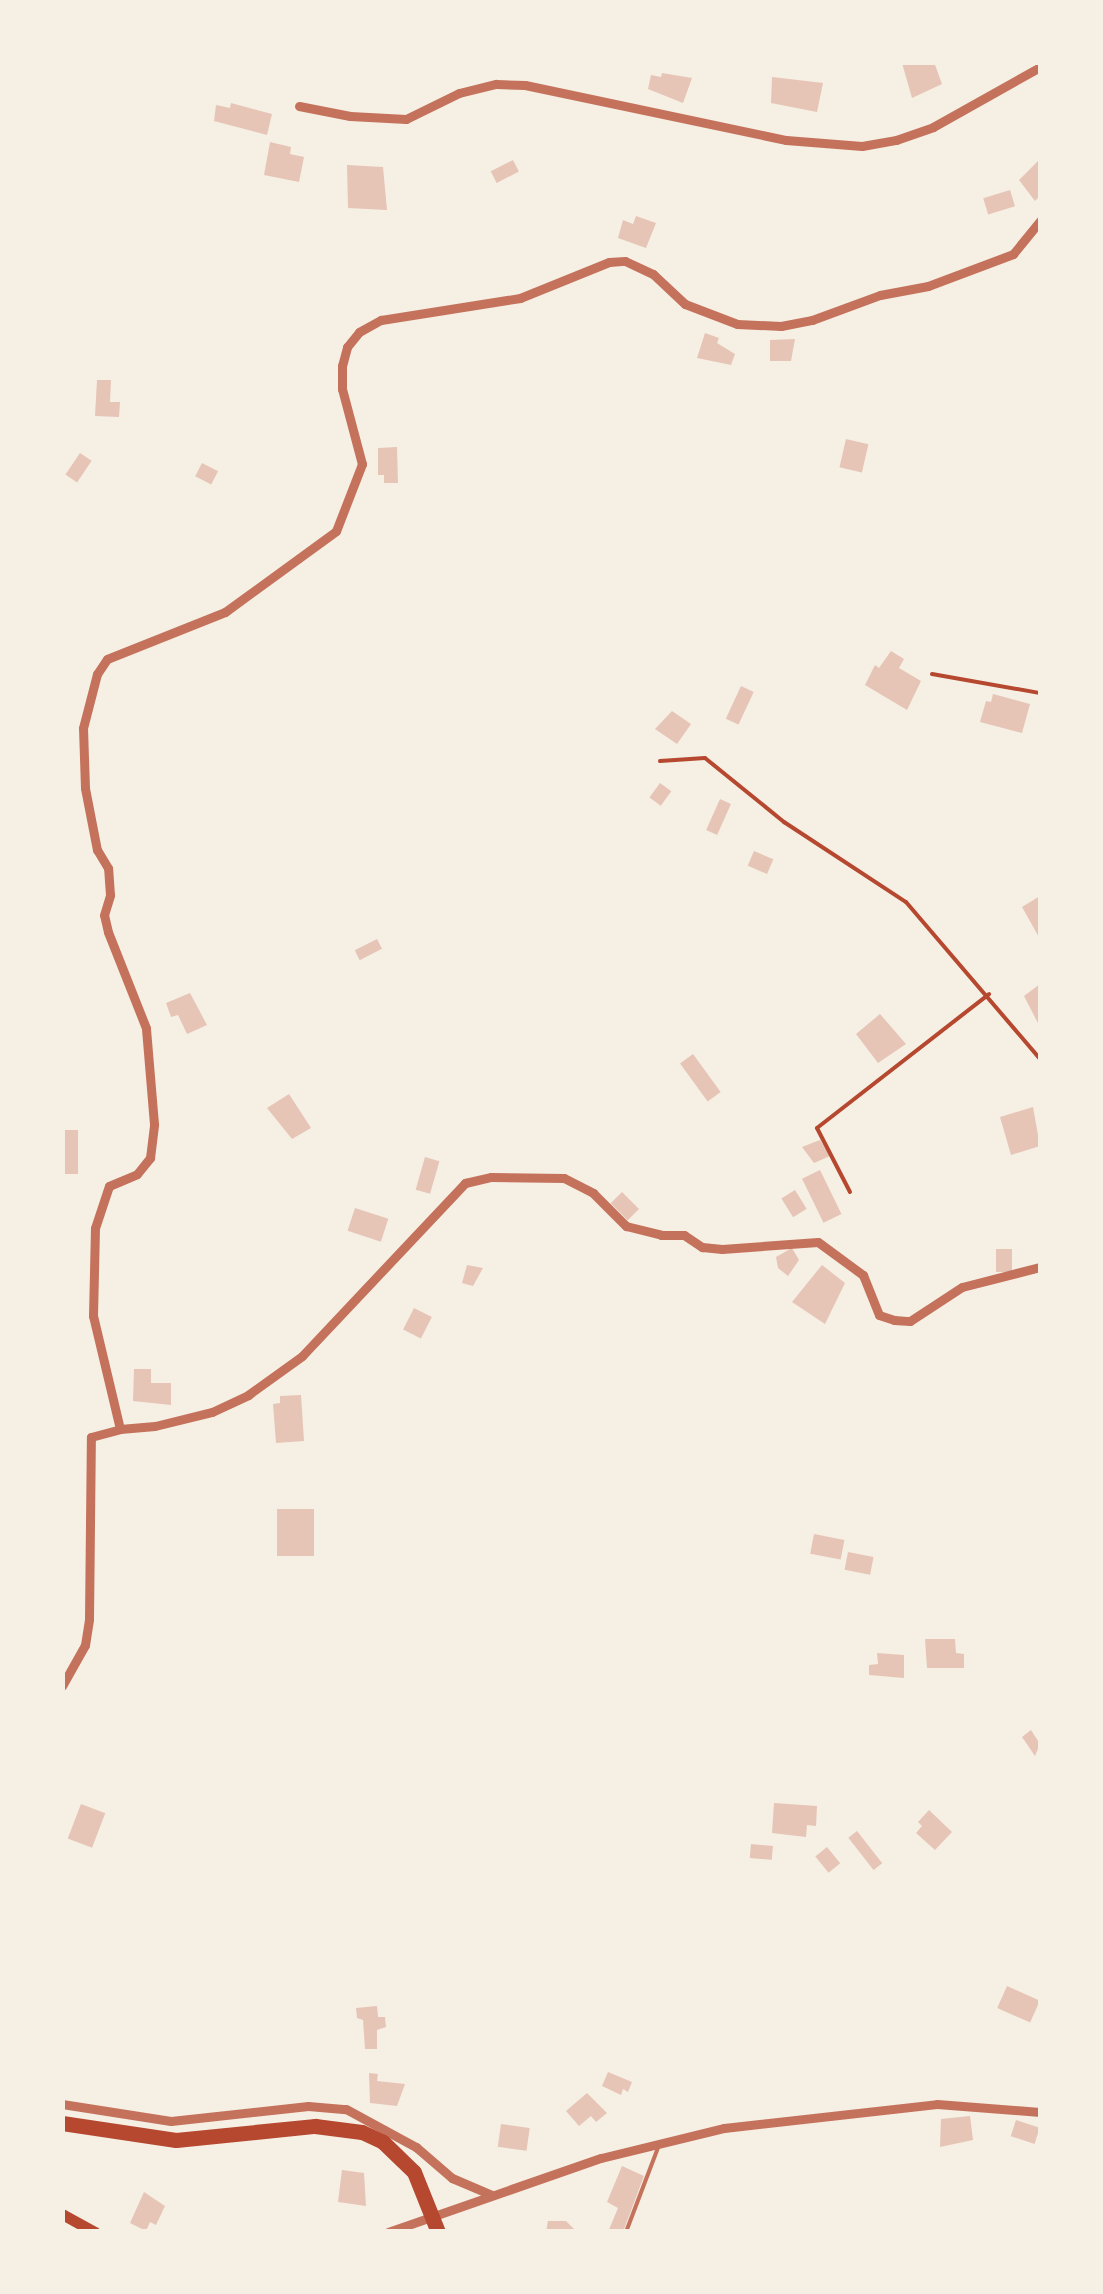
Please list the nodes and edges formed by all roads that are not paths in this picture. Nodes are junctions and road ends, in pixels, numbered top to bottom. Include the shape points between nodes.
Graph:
1 (1040, 67) edge
2 (299, 106) dead end
3 (1040, 221) edge
4 (1040, 1267) edge
5 (120, 1428) junction
6 (62, 1686) edge
7 (62, 2104) edge
8 (1040, 2112) edge
9 (62, 2123) edge
10 (659, 2144) junction
11 (492, 2195) junction
12 (62, 2214) edge
13 (95, 2232) edge
14 (388, 2232) edge
15 (438, 2232) edge
16 (626, 2232) edge

1 - 2 street via 932,127 862,146 786,140 525,84 460,93 406,119
3 - 5 street via 1013,254 928,286 781,326 737,324 685,304 653,274 625,261 520,298 382,320 358,332 342,366 362,464 336,531 224,612 108,660 97,674 83,728 85,788 97,850 108,868 108,932 146,1028 154,1124 150,1158 137,1174 109,1186 95,1228 93,1316
4 - 5 street via 962,1287 910,1321 894,1320 879,1315 862,1275 818,1242 702,1246 684,1235 626,1226 593,1193 564,1178 490,1177 465,1183 302,1356 248,1395 212,1412
5 - 6 street via 91,1436 90,1619 85,1646
7 - 11 street via 171,2121 308,2106 346,2109 416,2148 452,2178
8 - 10 street via 937,2104 750,2124
9 - 15 highway via 176,2140 315,2126 362,2132 384,2142 414,2172
10 - 11 street
10 - 16 lane
11 - 14 street
12 - 13 main road

